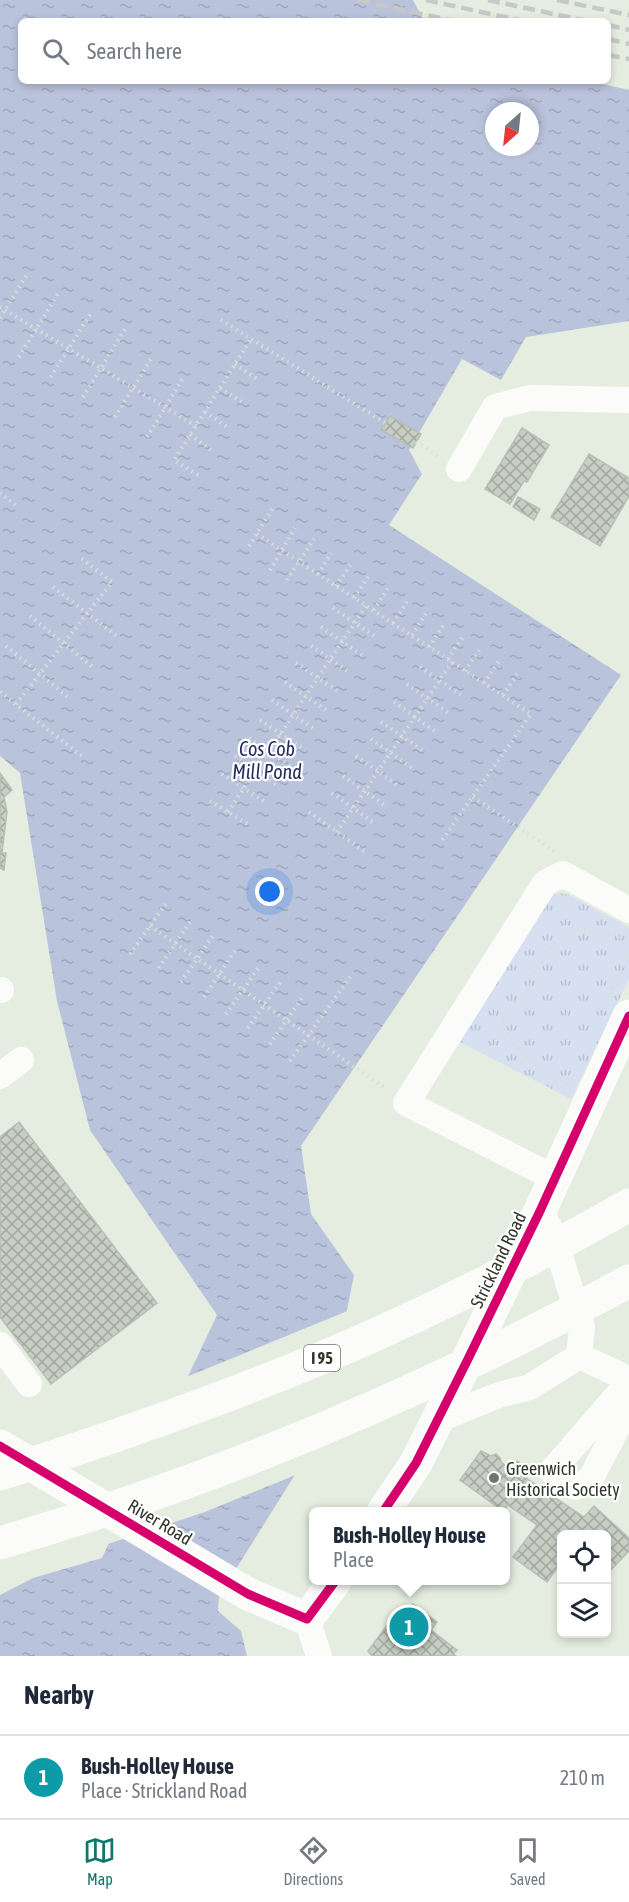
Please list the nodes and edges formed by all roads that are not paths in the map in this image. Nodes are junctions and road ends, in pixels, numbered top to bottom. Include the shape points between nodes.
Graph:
1 (629, 400) edge
2 (459, 469) dead end
3 (629, 910) edge
4 (629, 1016) edge
5 (21, 1060) dead end
6 (0, 1076) edge
7 (555, 1178) junction
8 (629, 1205) edge
9 (540, 1211) junction
10 (629, 1281) edge
11 (0, 1345) edge
12 (579, 1356) junction
13 (629, 1380) edge
14 (29, 1384) dead end
15 (629, 1386) edge
16 (438, 1420) junction
17 (0, 1446) edge
18 (0, 1474) edge
19 (386, 1507) edge
20 (0, 1543) edge
21 (333, 1585) edge
22 (307, 1619) junction
23 (319, 1656) edge

1 - 2 street via 530,398 495,407
3 - 7 street via 563,874 545,884 406,1103
4 - 7 main road, Strickland Road
5 - 6 street
7 - 9 main road, Strickland Road
8 - 18 main road, I 95 via 484,1283 326,1356 174,1416
9 - 12 street via 553,1234 582,1327
9 - 16 main road, Strickland Road
10 - 20 main road via 506,1345 345,1419 179,1484
11 - 14 street
12 - 13 street
12 - 16 street via 530,1388 499,1395
13 - 15 street via 552,1471 575,1487 590,1480 618,1426
16 - 19 main road, Strickland Road via 416,1463
17 - 22 main road, River Road via 248,1594
21 - 22 main road
22 - 23 street

